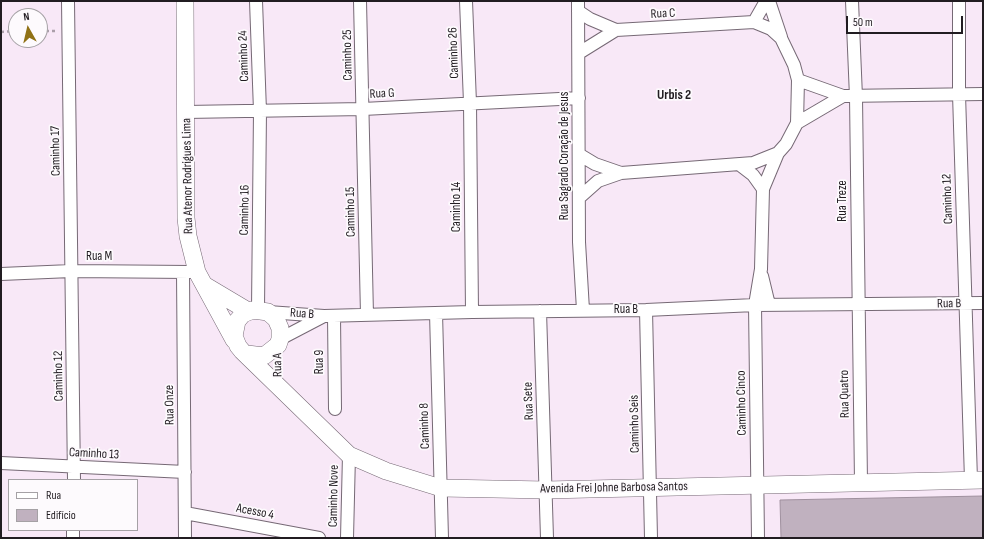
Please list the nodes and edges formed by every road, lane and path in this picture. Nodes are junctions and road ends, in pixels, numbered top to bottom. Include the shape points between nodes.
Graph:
1 (68, 1) edge
2 (185, 1) edge
3 (256, 1) edge
4 (360, 1) edge
5 (466, 1) edge
6 (766, 1) edge
7 (769, 1) edge
8 (852, 1) edge
9 (959, 1) edge
10 (578, 6) edge
11 (754, 22) junction
12 (616, 30) junction
13 (781, 38) junction
14 (579, 53) junction
15 (798, 80) junction
16 (959, 94) junction
17 (983, 94) edge
18 (843, 96) junction
19 (856, 97) junction
20 (579, 98) junction
21 (470, 103) junction
22 (363, 109) junction
23 (260, 111) junction
24 (186, 112) junction
25 (797, 123) junction
26 (778, 153) junction
27 (580, 155) junction
28 (740, 165) junction
29 (621, 173) junction
30 (763, 189) junction
31 (580, 197) junction
32 (761, 268) junction
33 (71, 271) junction
34 (1, 274) edge
35 (195, 276) junction
36 (983, 303) edge
37 (965, 304) junction
38 (769, 305) junction
39 (755, 306) junction
40 (857, 306) junction
41 (583, 310) junction
42 (646, 310) junction
43 (258, 311) junction
44 (540, 311) junction
45 (472, 312) junction
46 (436, 313) junction
47 (367, 315) junction
48 (329, 316) junction
49 (235, 341) junction
50 (279, 342) junction
51 (247, 354) junction
52 (279, 386) junction
53 (335, 409) dead end
54 (349, 455) junction
55 (1, 463) edge
56 (185, 472) junction
57 (74, 474) edge
58 (977, 480) edge
59 (861, 482) junction
60 (757, 486) junction
61 (650, 487) junction
62 (441, 488) junction
63 (546, 490) junction
64 (185, 513) junction
65 (292, 536) edge
66 (185, 538) edge
67 (320, 538) edge
68 (347, 538) edge
69 (442, 538) edge
70 (547, 538) edge
71 (651, 538) edge
72 (758, 538) edge

1 - 33 street, Caminho 17
2 - 24 street, Rua Atenor Rodrigues Lima
3 - 23 street, Caminho 24
4 - 22 street, Caminho 25
5 - 21 street, Caminho 26
6 - 11 street
7 - 13 street
8 - 19 street, Rua Treze
9 - 16 street, Caminho 12
10 - 12 street, Rua C via 590,19
10 - 14 street, Rua Sagrado Coração de Jesus
11 - 12 street, Rua C
11 - 13 street, Rua C via 770,29
12 - 14 street, Rua C
13 - 15 street, Rua C
14 - 20 street, Rua Sagrado Coração de Jesus
15 - 18 street
15 - 25 street, Rua C
16 - 17 street
16 - 19 street
16 - 37 street, Caminho 12
18 - 19 street
18 - 25 street
19 - 40 street, Rua Treze
20 - 21 street, Rua G
20 - 27 street, Rua Sagrado Coração de Jesus
21 - 22 street, Rua G
21 - 45 street, Caminho 14
22 - 23 street, Rua G
22 - 47 street, Caminho 15
23 - 24 street, Rua G
23 - 43 street, Caminho 16
24 - 35 street, Rua Atenor Rodrigues Lima via 186,218
25 - 26 street, Rua C
26 - 28 street, Rua C via 761,161
26 - 30 street, Caminho Cinco
27 - 29 street, Rua C via 595,164
27 - 31 street, Rua Sagrado Coração de Jesus
28 - 29 street, Rua C
28 - 30 street via 753,175
29 - 31 street, Rua C via 598,181
30 - 32 street, Caminho Cinco
31 - 41 street, Rua Sagrado Coração de Jesus
32 - 38 street, Caminho Cinco
32 - 39 street, Caminho Cinco
33 - 34 street, Rua M
33 - 35 street, Rua M
33 - 57 street, Caminho 12
35 - 43 street, Rua B
35 - 49 street, Rua Atenor Rodrigues Lima
35 - 56 street, Rua Onze
36 - 37 street, Rua B
37 - 40 street, Rua B
37 - 58 street, Caminho 12
38 - 39 street, Rua B
38 - 40 street, Rua B
39 - 42 street, Rua B
39 - 60 street, Caminho Cinco
40 - 59 street, Rua Quatro
41 - 42 street, Rua B
41 - 44 street, Rua B
42 - 61 street, Caminho Seis
43 - 48 street, Rua B
43 - 49 street via 240,317 235,326
43 - 50 street via 279,323
44 - 45 street, Rua B
44 - 63 street, Rua Sete
45 - 46 street, Rua B
46 - 47 street, Rua B
46 - 62 street, Caminho 8
47 - 48 street, Rua B
48 - 50 street, Rua A
48 - 53 street, Rua 9
49 - 51 street
50 - 51 street via 264,356
50 - 52 street, Rua A via 276,368
51 - 52 street, Rua A
52 - 54 street, Avenida Frei Johne Barbosa Santos
54 - 62 street, Avenida Frei Johne Barbosa Santos via 386,471
54 - 68 street, Caminho Nove
55 - 57 street, Caminho 13
56 - 57 street, Caminho 13
56 - 64 street, Rua Onze
58 - 59 street, Avenida Frei Johne Barbosa Santos
59 - 60 street, Avenida Frei Johne Barbosa Santos
60 - 61 street, Avenida Frei Johne Barbosa Santos
60 - 72 street, Caminho Cinco
61 - 63 street, Avenida Frei Johne Barbosa Santos
61 - 71 street, Caminho Seis
62 - 63 street, Avenida Frei Johne Barbosa Santos
62 - 69 street, Caminho 8
63 - 70 street, Rua Sete
64 - 65 street, Acesso 4
64 - 66 street, Rua Onze
65 - 67 street, Acesso 4

